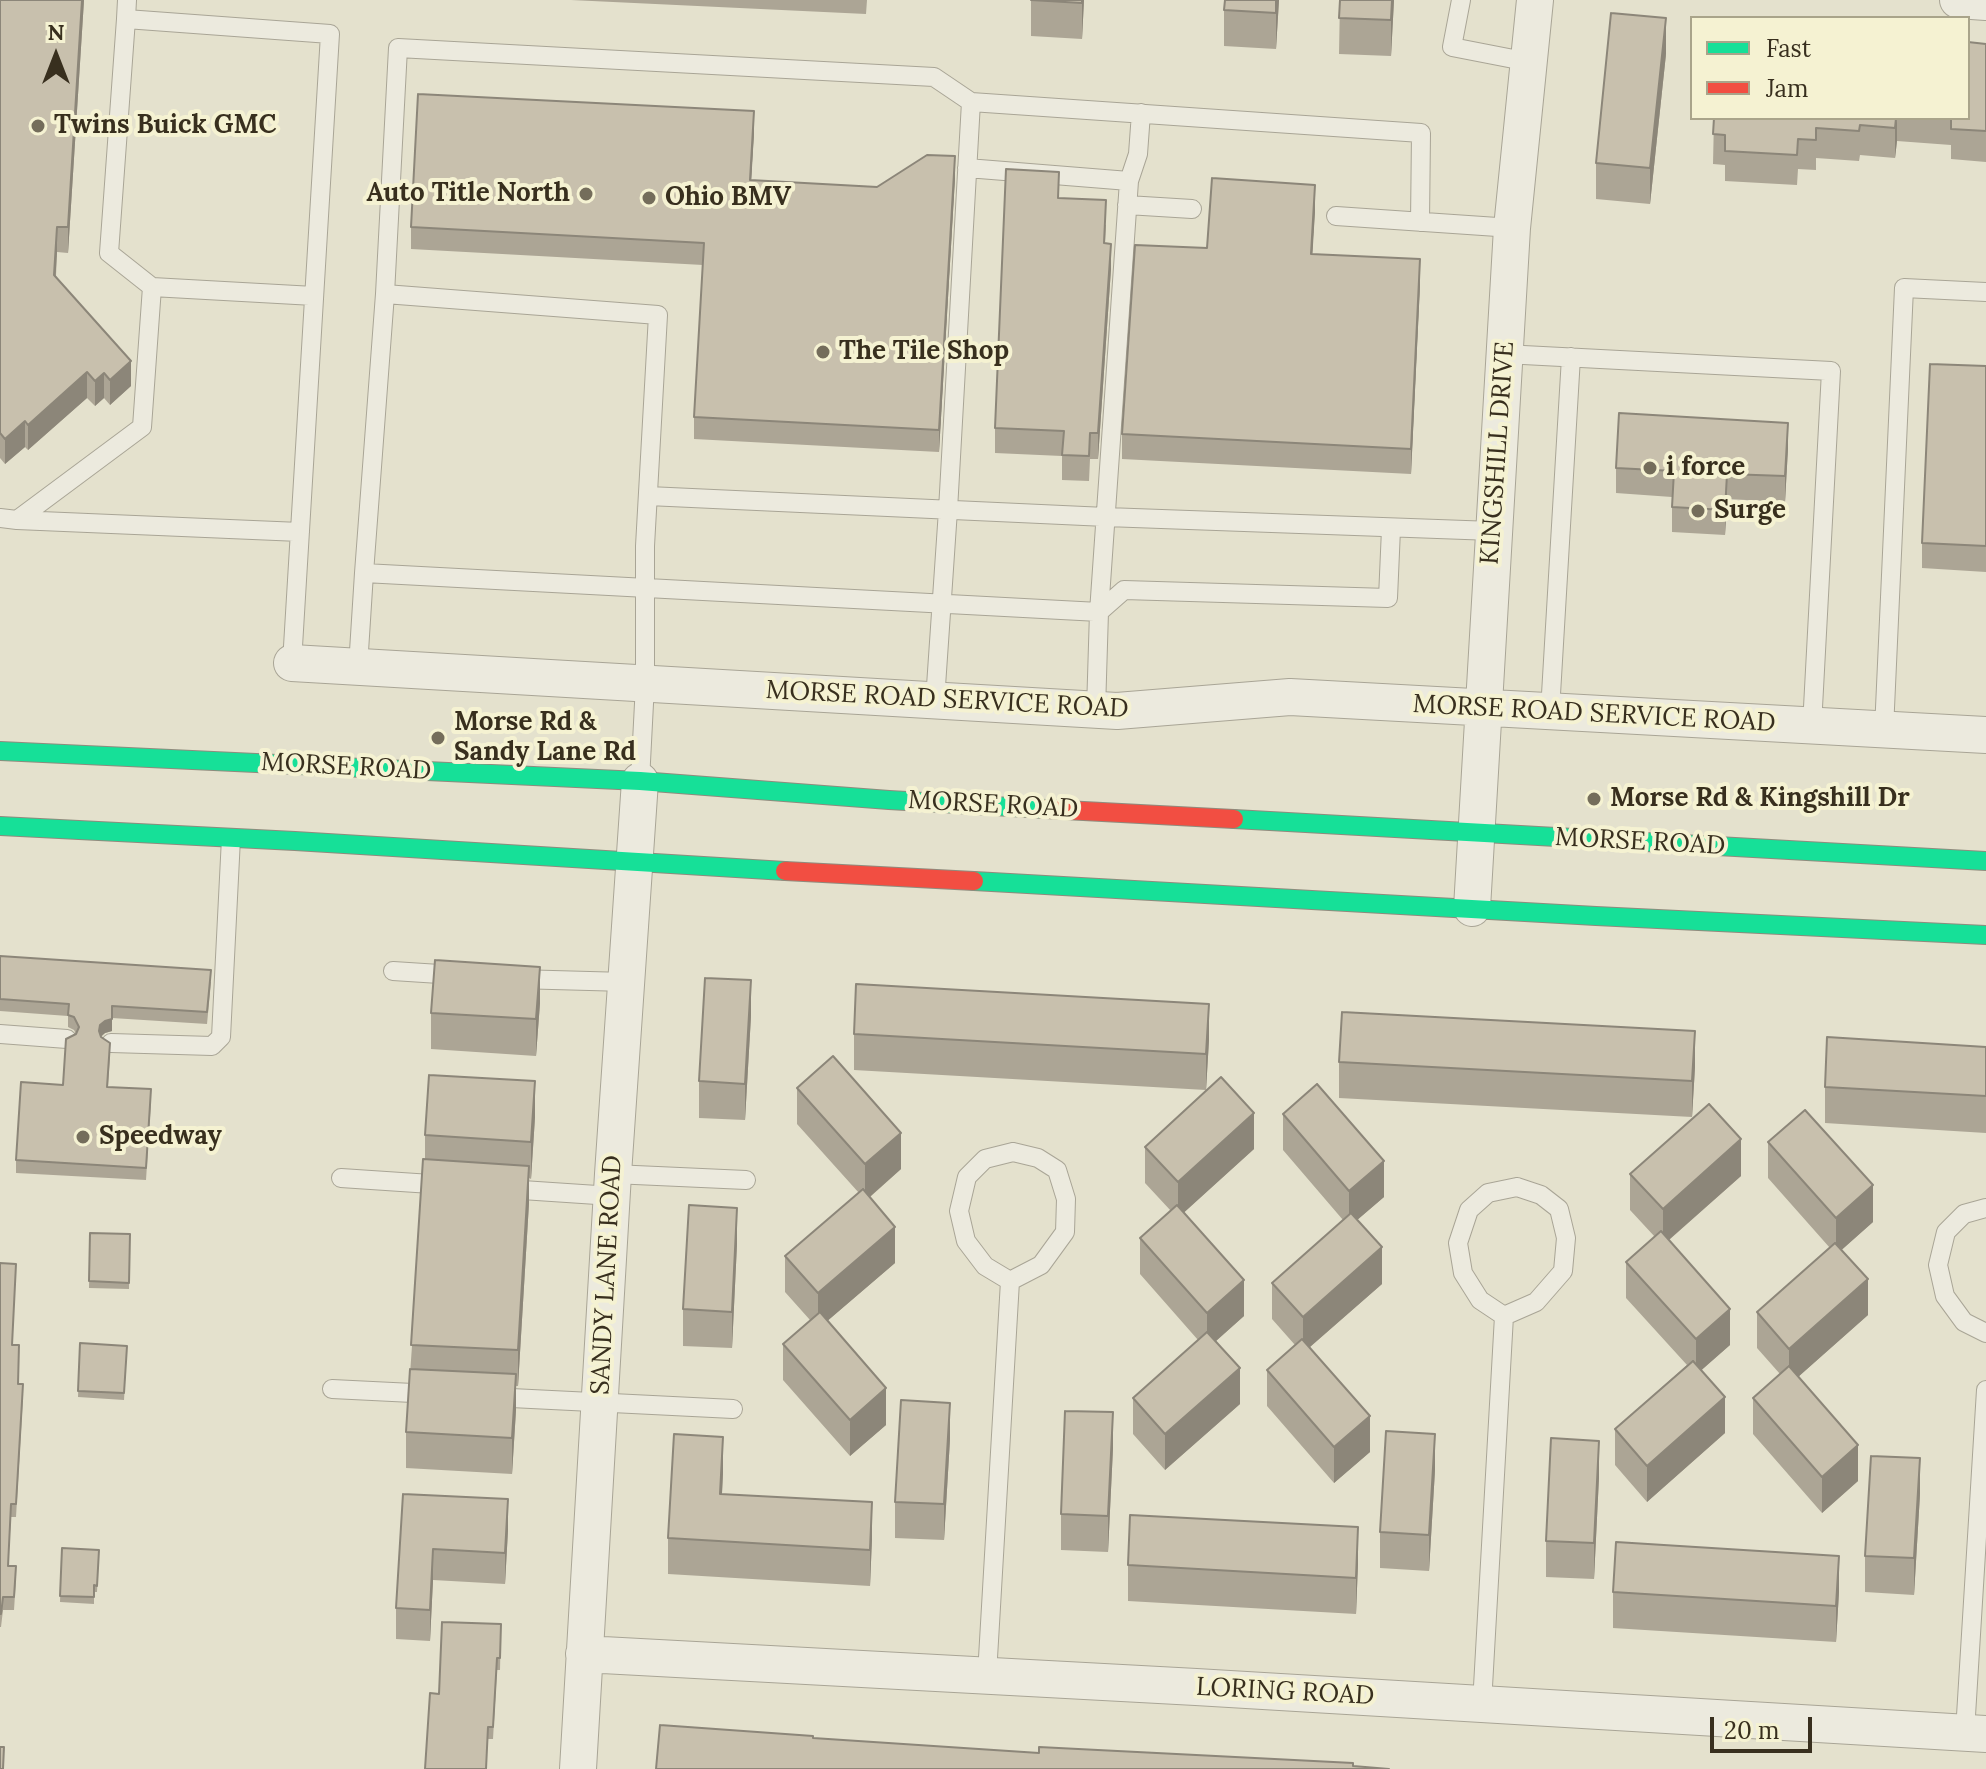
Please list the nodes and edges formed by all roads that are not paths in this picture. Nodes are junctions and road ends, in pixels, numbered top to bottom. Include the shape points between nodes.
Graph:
1 (1461, 0) edge
2 (1535, 0) edge
3 (1958, 0) edge
4 (1986, 2) edge
5 (126, 9) edge
6 (1529, 62) junction
7 (971, 102) junction
8 (1141, 113) junction
9 (967, 168) junction
10 (1129, 181) junction
11 (1127, 205) junction
12 (1192, 209) dead end
13 (1336, 216) dead end
14 (1420, 222) junction
15 (1512, 228) junction
16 (152, 287) junction
17 (1986, 292) edge
18 (385, 294) junction
19 (314, 296) junction
20 (1504, 354) junction
21 (1571, 357) junction
22 (648, 496) junction
23 (948, 510) junction
24 (1106, 517) junction
25 (8, 519) edge
26 (1391, 529) junction
27 (1493, 531) junction
28 (300, 532) junction
29 (364, 573) junction
30 (645, 589) junction
31 (941, 604) junction
32 (1099, 612) junction
33 (292, 663) joint
34 (358, 667) junction
35 (645, 684) junction
36 (935, 701) junction
37 (1482, 708) junction
38 (1096, 710) junction
39 (1550, 711) junction
40 (1812, 726) junction
41 (1884, 730) junction
42 (1986, 735) edge
43 (0, 751) edge
44 (640, 781) junction
45 (0, 826) edge
46 (1476, 832) junction
47 (231, 838) junction
48 (1986, 861) edge
49 (634, 863) junction
50 (1472, 908) junction
51 (1986, 935) edge
52 (393, 971) dead end
53 (469, 976) edge
54 (500, 978) edge
55 (626, 982) junction
56 (0, 1034) edge
57 (67, 1039) edge
58 (111, 1043) edge
59 (341, 1178) dead end
60 (746, 1180) dead end
61 (613, 1185) junction
62 (1986, 1208) edge
63 (1010, 1281) junction
64 (1504, 1316) junction
65 (1986, 1333) edge
66 (332, 1389) dead end
67 (1986, 1390) edge
68 (599, 1403) junction
69 (733, 1409) dead end
70 (584, 1654) junction
71 (987, 1675) junction
72 (1482, 1704) junction
73 (1976, 1733) edge
74 (578, 1769) edge

1 - 6 lane via 1452,47
2 - 6 street, KINGSHILL DRIVE
3 - 4 street
5 - 16 lane via 109,253
5 - 19 lane via 330,34
6 - 15 street, KINGSHILL DRIVE
7 - 8 lane
7 - 9 lane
7 - 18 lane via 934,77 398,48
8 - 10 lane via 1138,154
8 - 14 lane via 1421,133
9 - 10 lane
9 - 23 lane
10 - 11 lane
11 - 12 lane
11 - 24 lane
13 - 14 lane
14 - 15 lane
15 - 20 street, KINGSHILL DRIVE
16 - 19 lane
16 - 25 lane via 142,427
17 - 41 lane via 1904,288
18 - 22 lane via 658,315
18 - 29 lane
19 - 28 lane
20 - 21 lane
20 - 27 street, KINGSHILL DRIVE
21 - 39 lane
21 - 40 lane via 1831,371
22 - 23 lane
22 - 30 lane
23 - 24 lane
23 - 31 lane
24 - 26 lane
24 - 32 lane
25 - 28 lane
26 - 27 lane
26 - 32 lane via 1388,598 1124,590
27 - 37 street, KINGSHILL DRIVE
28 - 33 lane
29 - 30 lane
29 - 34 lane
30 - 31 lane
30 - 35 lane
31 - 32 lane
31 - 36 lane
32 - 38 lane
33 - 34 street, MORSE ROAD SERVICE ROAD
34 - 35 street, MORSE ROAD SERVICE ROAD
35 - 36 street, MORSE ROAD SERVICE ROAD
35 - 44 lane
36 - 38 street, MORSE ROAD SERVICE ROAD
37 - 38 street, MORSE ROAD SERVICE ROAD via 1290,697
37 - 39 street, MORSE ROAD SERVICE ROAD
37 - 46 street, KINGSHILL DRIVE
39 - 40 street, MORSE ROAD SERVICE ROAD
40 - 41 street, MORSE ROAD SERVICE ROAD
41 - 42 street, MORSE ROAD SERVICE ROAD
43 - 44 main road, MORSE ROAD
44 - 46 main road, MORSE ROAD
44 - 49 street, SANDY LANE ROAD
45 - 47 main road
46 - 48 main road, MORSE ROAD
46 - 50 street, KINGSHILL DRIVE
47 - 49 main road
47 - 58 lane via 221,1037 212,1046
49 - 50 main road
49 - 55 street, SANDY LANE ROAD
50 - 51 main road
52 - 53 lane
54 - 55 lane
55 - 61 street, SANDY LANE ROAD
56 - 57 lane
59 - 61 lane via 477,1187
60 - 61 lane
61 - 68 street, SANDY LANE ROAD
62 - 65 lane via 1964,1214 1946,1232 1938,1265 1945,1296 1964,1322
63 - 63 lane via 1041,1265 1065,1232 1066,1199 1057,1170 1013,1152 985,1159 967,1177 959,1211 975,1254
63 - 71 lane
64 - 64 lane via 1536,1302 1563,1271 1566,1238 1559,1209 1541,1195 1517,1187 1488,1193 1469,1210 1458,1243 1463,1273 1480,1300
64 - 72 lane
66 - 68 lane
67 - 73 lane
68 - 69 lane
68 - 70 street, SANDY LANE ROAD
70 - 71 street, LORING ROAD
70 - 74 street, SANDY LANE ROAD
71 - 72 street, LORING ROAD
72 - 73 street, LORING ROAD

